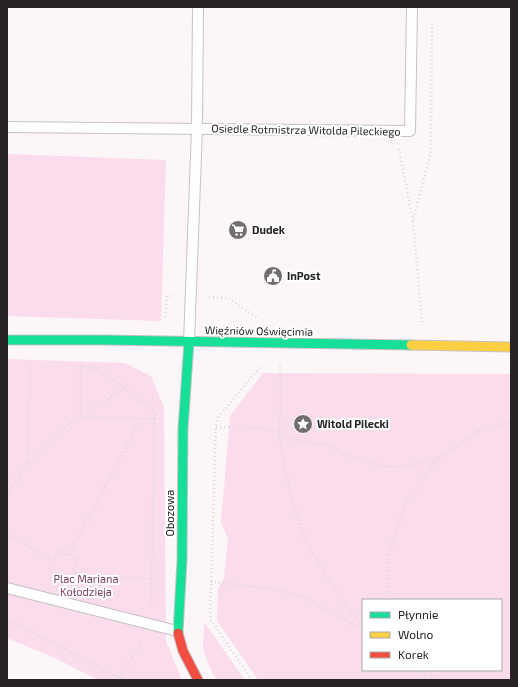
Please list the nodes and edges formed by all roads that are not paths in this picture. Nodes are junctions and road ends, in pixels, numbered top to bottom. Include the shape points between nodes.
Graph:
1 (198, 7) edge
2 (412, 7) edge
3 (7, 126) edge
4 (197, 129) junction
5 (7, 340) edge
6 (189, 342) junction
7 (511, 347) edge
8 (7, 588) edge
9 (177, 631) junction
10 (198, 680) edge

1 - 4 lane, Osiedle Rotmistrza Witolda Pileckiego
2 - 4 lane, Osiedle Rotmistrza Witolda Pileckiego via 410,132
3 - 4 lane, Osiedle Rotmistrza Witolda Pileckiego
4 - 6 lane, Osiedle Rotmistrza Witolda Pileckiego
5 - 6 street, Więźniów Oświęcimia
6 - 7 street, Więźniów Oświęcimia
6 - 9 street, Obozowa via 183,429 182,560
8 - 9 lane
9 - 10 street, Obozowa via 183,651

